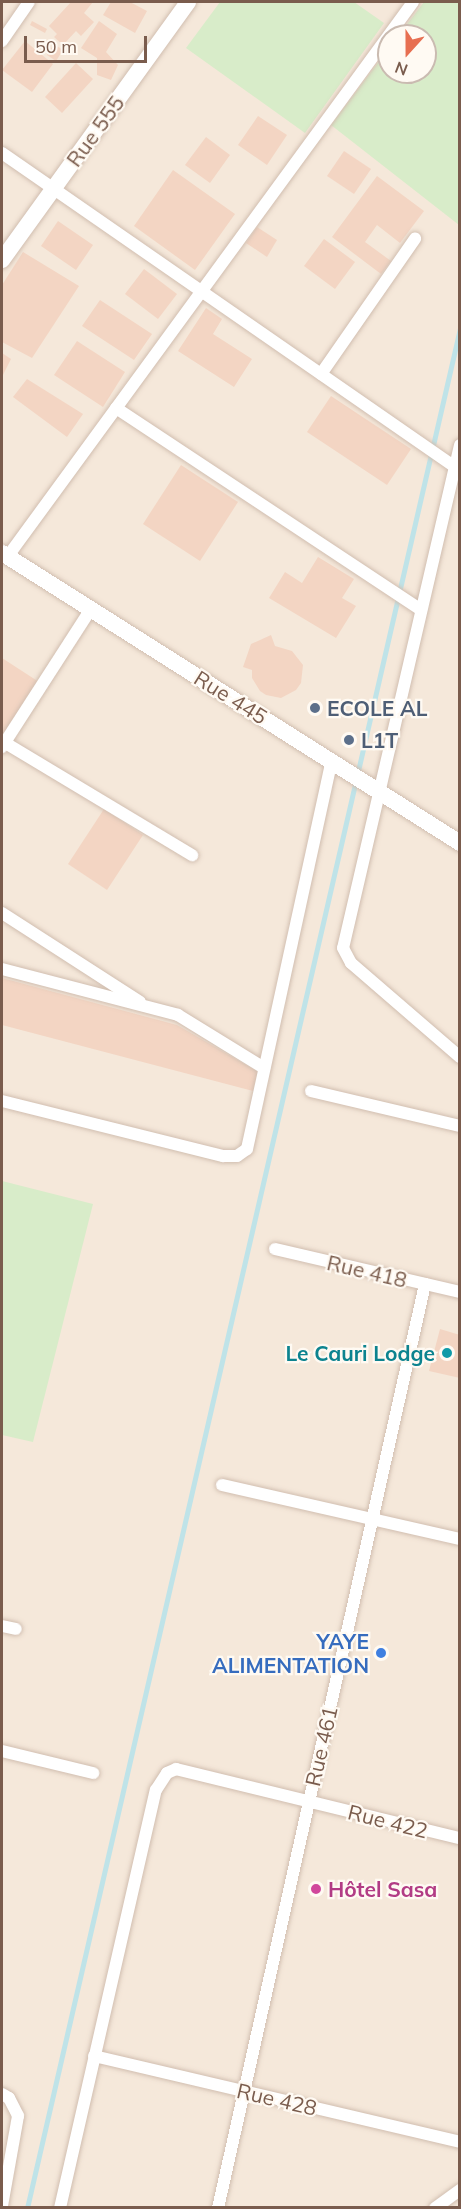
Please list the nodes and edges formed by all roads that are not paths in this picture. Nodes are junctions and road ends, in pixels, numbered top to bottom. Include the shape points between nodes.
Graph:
1 (30, 2) edge
2 (188, 2) edge
3 (413, 2) edge
4 (2, 41) edge
5 (2, 153) edge
6 (52, 189) junction
7 (415, 240) dead end
8 (2, 260) edge
9 (201, 291) junction
10 (321, 374) junction
11 (116, 408) junction
12 (459, 445) edge
13 (455, 466) junction
14 (455, 493) edge
15 (4, 555) edge
16 (91, 609) junction
17 (421, 610) junction
18 (3, 743) edge
19 (336, 762) junction
20 (373, 786) junction
21 (459, 843) edge
22 (192, 855) dead end
23 (2, 913) edge
24 (2, 969) edge
25 (148, 1008) junction
26 (459, 1057) edge
27 (264, 1068) junction
28 (311, 1091) dead end
29 (2, 1101) edge
30 (459, 1126) edge
31 (275, 1249) dead end
32 (425, 1284) junction
33 (459, 1292) edge
34 (222, 1485) dead end
35 (372, 1519) junction
36 (459, 1539) edge
37 (2, 1626) edge
38 (16, 1629) dead end
39 (2, 1751) edge
40 (93, 1773) dead end
41 (309, 1802) junction
42 (459, 1838) edge
43 (94, 2056) junction
44 (244, 2092) junction
45 (2, 2094) edge
46 (459, 2142) edge
47 (459, 2190) edge
48 (2, 2206) edge
49 (60, 2208) edge
50 (218, 2208) edge
51 (435, 2208) edge

1 - 4 street
2 - 6 street, Rue 555
3 - 9 street
5 - 6 street
6 - 8 street, Rue 555
6 - 9 street
7 - 10 street
9 - 10 street
9 - 11 street
10 - 13 street
11 - 15 street
11 - 17 street
12 - 13 street
13 - 14 street
14 - 17 street
15 - 16 street, Rue 445
16 - 18 street
16 - 19 street, Rue 445
17 - 20 street
18 - 22 street
19 - 20 street, Rue 445
19 - 27 street
20 - 21 street, Rue 445
20 - 26 street via 343,948 351,963
23 - 25 street
24 - 25 street
25 - 27 street via 178,1015
27 - 29 street via 247,1149 237,1156 223,1156
28 - 30 street
31 - 32 street, Rue 418
32 - 33 street, Rue 418
32 - 35 street, Rue 461
34 - 35 street
35 - 36 street
35 - 41 street, Rue 461
37 - 38 street
39 - 40 street
41 - 42 street, Rue 422
41 - 43 street, Rue 422 via 176,1769 167,1773 156,1790
41 - 44 street, Rue 461
43 - 44 street, Rue 428
43 - 49 street
44 - 46 street, Rue 428
44 - 50 street, Rue 461
45 - 48 street via 9,2098 18,2116
47 - 51 street

